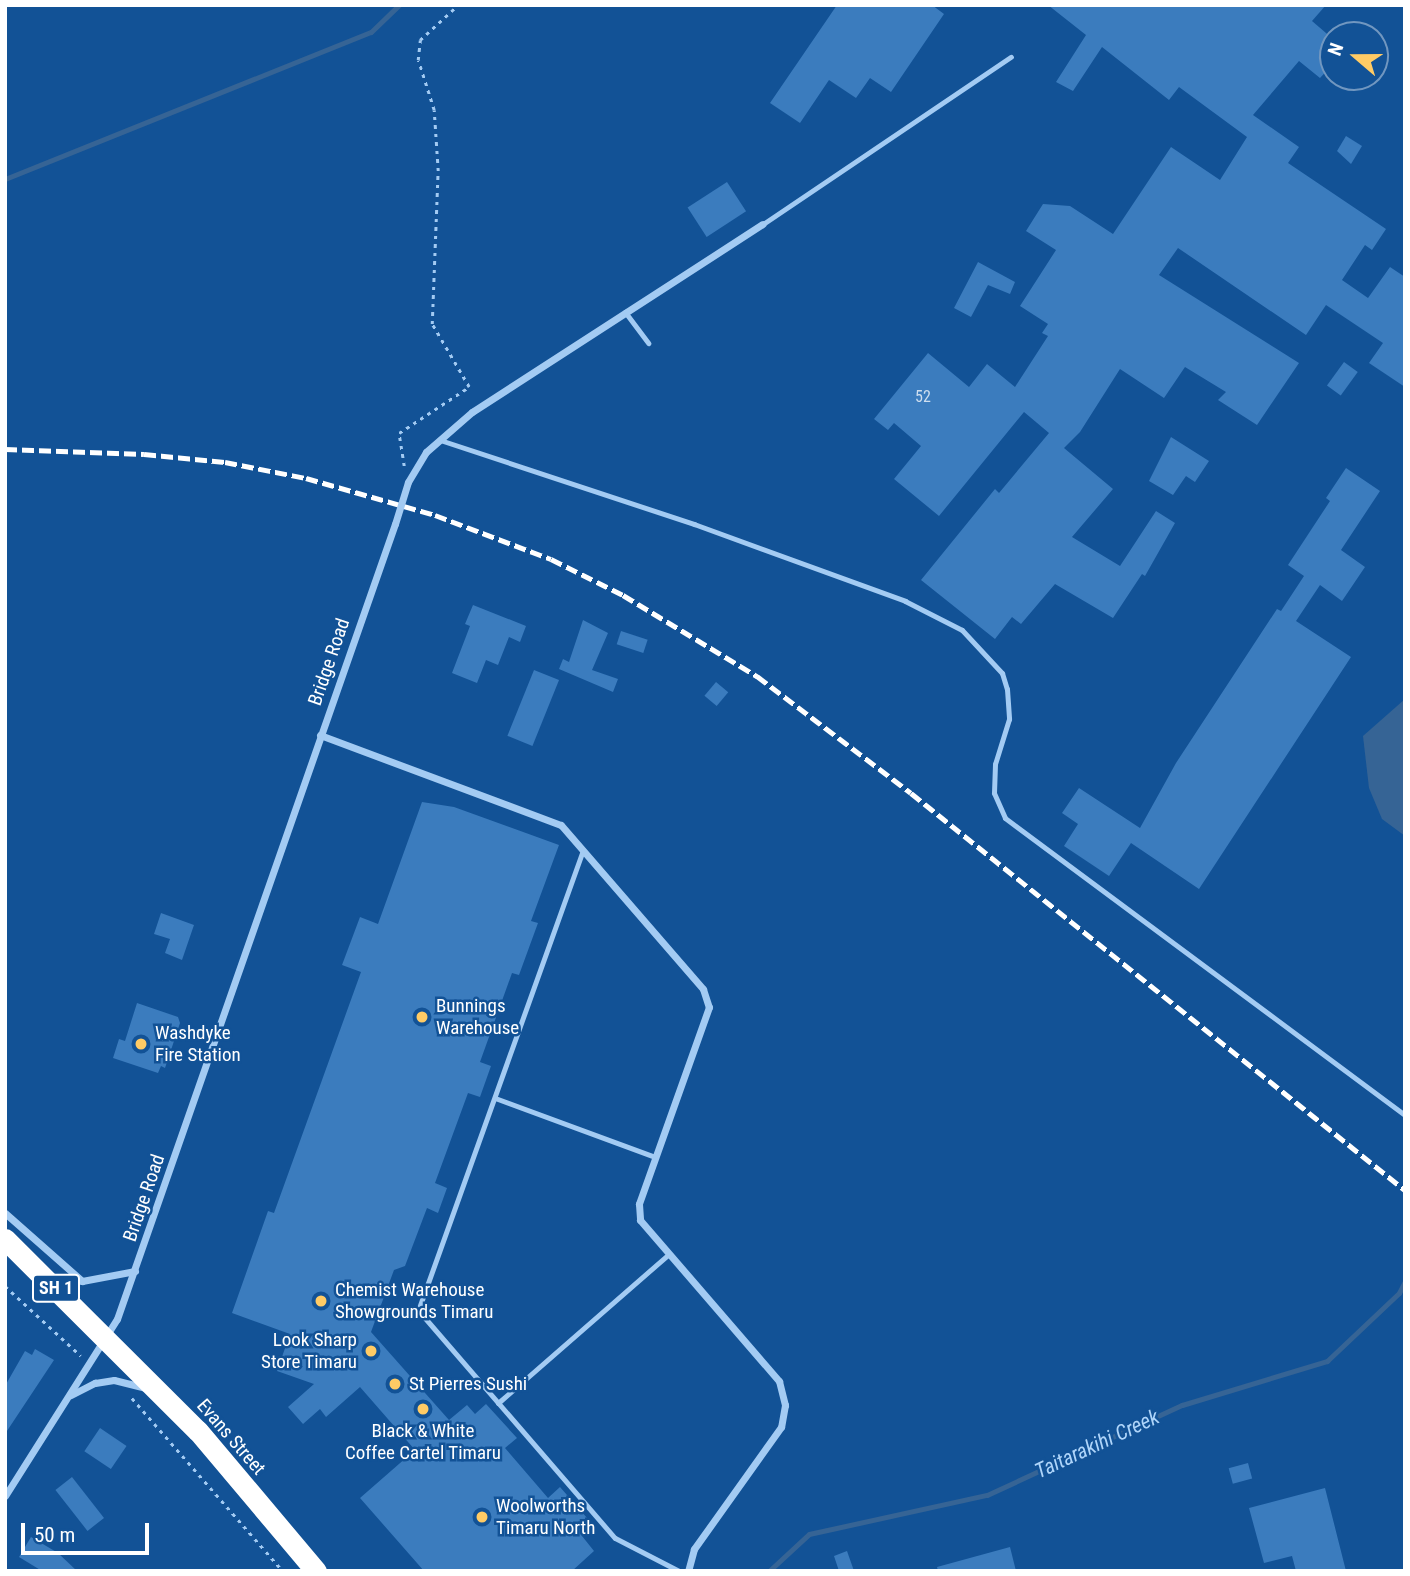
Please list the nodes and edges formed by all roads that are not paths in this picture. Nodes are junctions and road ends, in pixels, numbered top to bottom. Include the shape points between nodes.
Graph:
1 (1011, 57) dead end
2 (763, 223) joint
3 (625, 313) junction
4 (648, 343) dead end
5 (440, 440) junction
6 (320, 735) junction
7 (583, 850) junction
8 (495, 1098) junction
9 (1405, 1115) edge
10 (655, 1157) junction
11 (5, 1213) edge
12 (5, 1239) edge
13 (669, 1254) junction
14 (135, 1271) junction
15 (108, 1337) junction
16 (162, 1394) junction
17 (69, 1396) junction
18 (498, 1403) junction
19 (5, 1496) edge
20 (316, 1571) edge
21 (679, 1571) edge
22 (688, 1571) edge

1 - 2 lane
2 - 3 street, Bridge Road
3 - 4 lane
3 - 5 street, Bridge Road via 472,412
5 - 6 street, Bridge Road, bridge via 426,452 408,482
5 - 9 lane via 694,524 949,621 978,644 1002,673 1009,719 995,764 994,793 1005,818
6 - 7 street via 561,825
6 - 14 street, Bridge Road
7 - 8 lane
7 - 10 street via 703,989 709,1007
8 - 10 lane
8 - 18 lane via 418,1310
10 - 13 street via 639,1204 640,1220
11 - 14 street, Bridge Road via 82,1281
12 - 15 highway, SH 1
13 - 18 lane
13 - 22 street via 779,1381 785,1405 781,1427 694,1549
14 - 15 street, Bridge Road
15 - 16 highway, Evans Street / SH 1
15 - 17 street, Bridge Road
16 - 17 street via 114,1380 95,1382
16 - 20 highway, Evans Street / SH 1
17 - 19 street, Bridge Road
18 - 21 lane via 615,1538

